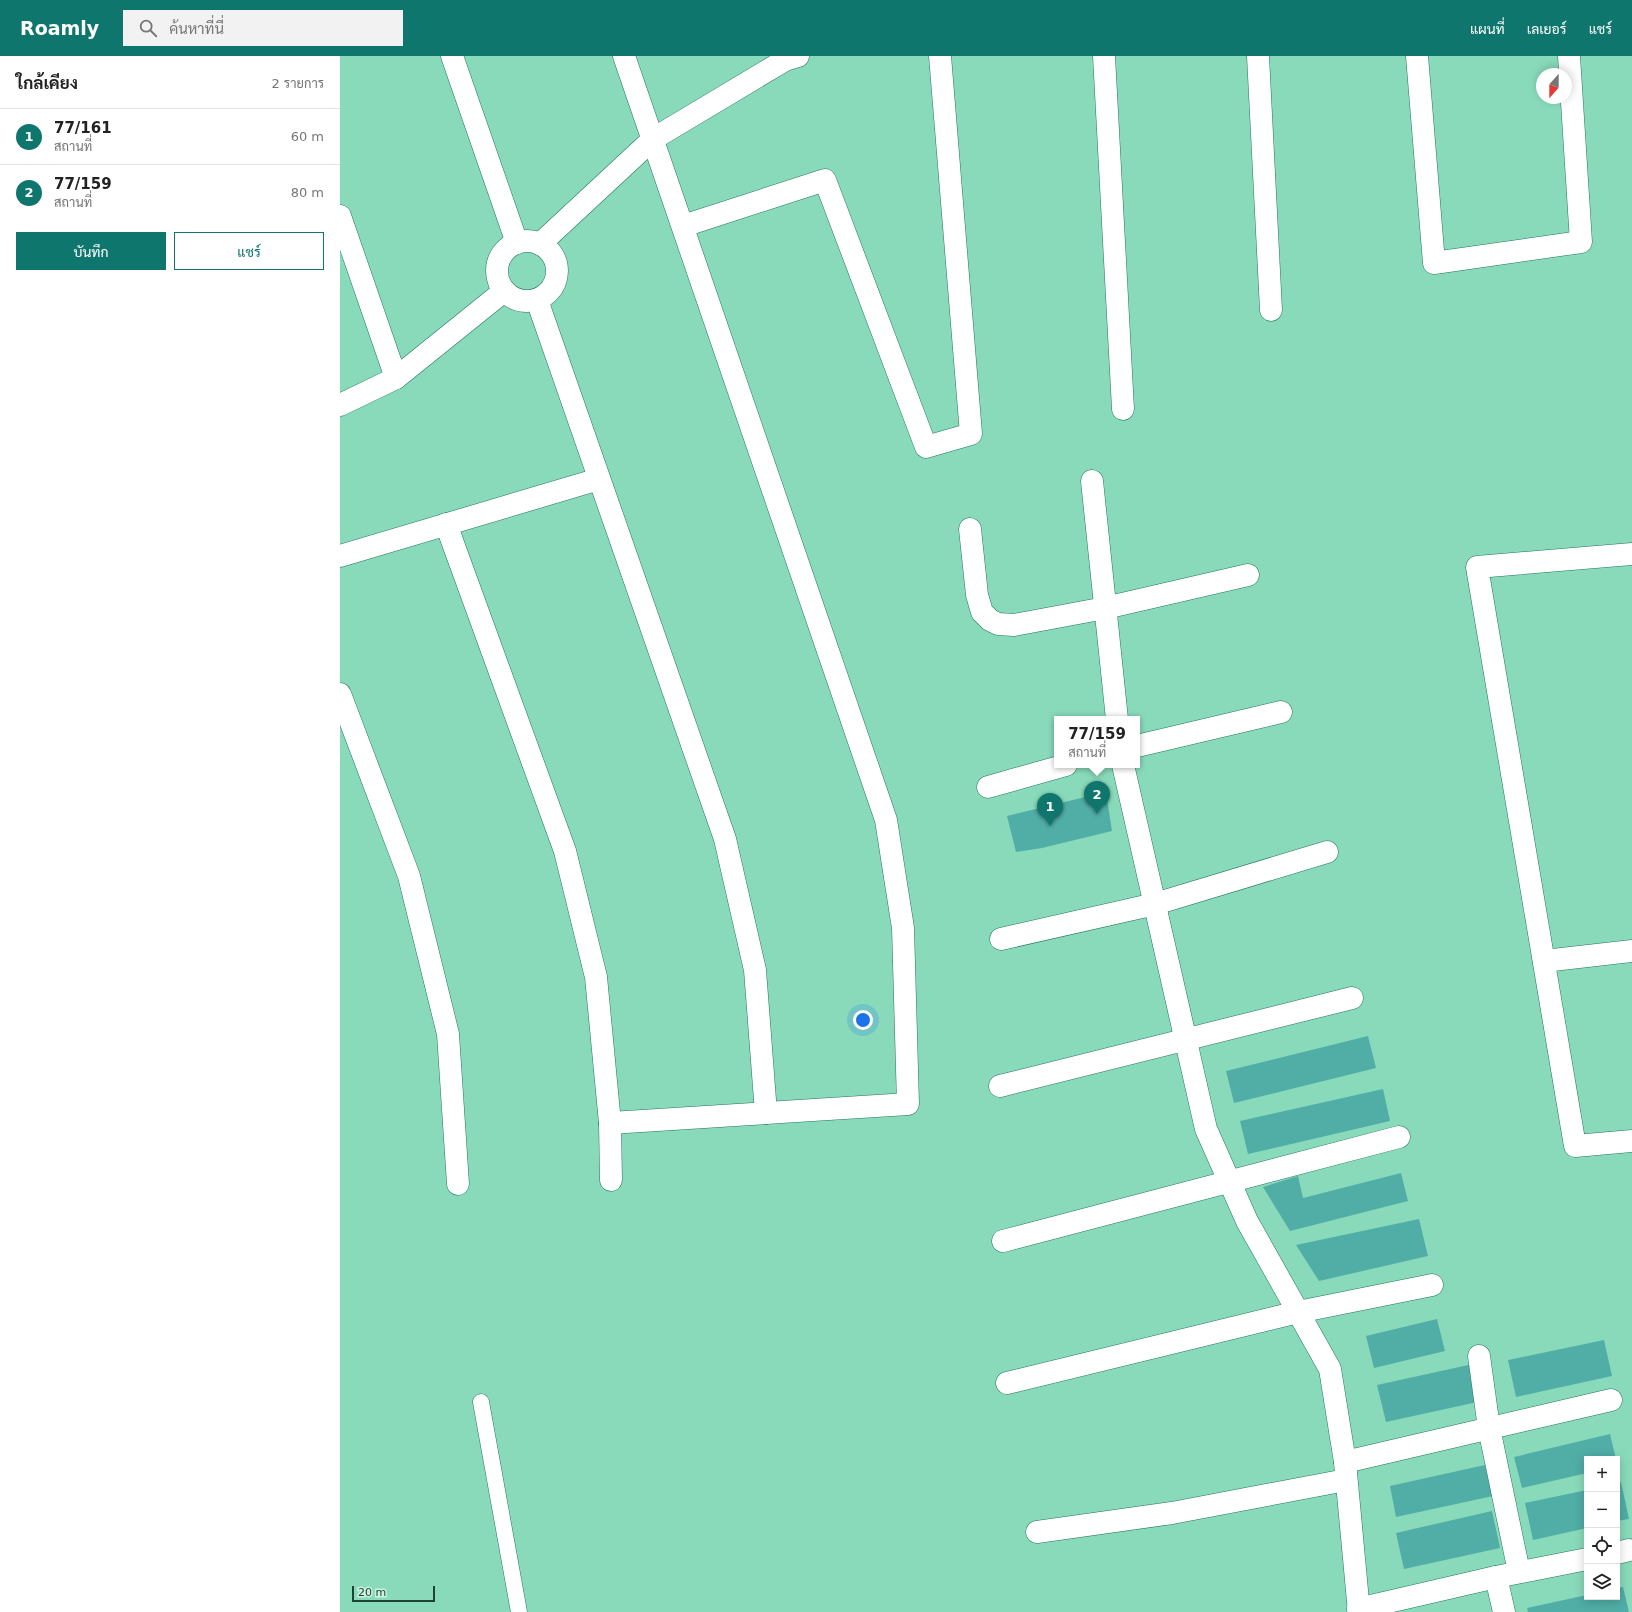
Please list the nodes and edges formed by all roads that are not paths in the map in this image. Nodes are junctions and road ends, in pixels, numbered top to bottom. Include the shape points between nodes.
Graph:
1 (452, 56) edge
2 (624, 56) edge
3 (940, 56) edge
4 (1104, 56) edge
5 (1258, 56) edge
6 (1417, 56) edge
7 (1568, 56) edge
8 (789, 57) edge
9 (653, 139) junction
10 (340, 216) edge
11 (683, 226) junction
12 (517, 243) junction
13 (540, 244) junction
14 (504, 291) junction
15 (537, 300) junction
16 (1271, 310) dead end
17 (396, 378) junction
18 (340, 405) edge
19 (1124, 409) dead end
20 (599, 479) junction
21 (1092, 481) dead end
22 (446, 524) junction
23 (970, 529) dead end
24 (1632, 554) edge
25 (340, 556) edge
26 (1248, 575) dead end
27 (1105, 608) junction
28 (340, 694) edge
29 (1281, 712) dead end
30 (1117, 716) edge
31 (1140, 745) edge
32 (1055, 768) edge
33 (1124, 768) edge
34 (988, 787) dead end
35 (1327, 852) dead end
36 (1155, 904) junction
37 (1001, 939) dead end
38 (1632, 951) edge
39 (1544, 961) junction
40 (1352, 998) dead end
41 (1186, 1041) junction
42 (1000, 1086) dead end
43 (766, 1114) junction
44 (610, 1123) junction
45 (1399, 1137) dead end
46 (1632, 1141) edge
47 (611, 1180) dead end
48 (1230, 1182) junction
49 (458, 1184) dead end
50 (1003, 1241) dead end
51 (1432, 1285) dead end
52 (1298, 1312) junction
53 (1479, 1356) dead end
54 (1007, 1382) dead end
55 (1612, 1400) dead end
56 (481, 1402) dead end
57 (1489, 1428) junction
58 (1346, 1471) junction
59 (1037, 1532) dead end
60 (1584, 1560) edge
61 (1520, 1572) junction
62 (1496, 1577) junction
63 (1358, 1610) edge
64 (519, 1612) edge
65 (1504, 1612) edge

1 - 12 street
2 - 9 street
3 - 11 street via 971,434 926,447 825,180
4 - 19 street
5 - 16 street
6 - 7 street via 1434,263 1581,242
8 - 9 street
9 - 11 street
9 - 13 street
10 - 17 street
11 - 43 street via 886,820 903,928 908,1104
12 - 13 street
12 - 14 street via 507,249 500,258 498,281
13 - 15 street via 549,251 557,273 554,285 547,294
14 - 15 street via 514,298 525,301
14 - 17 street
15 - 20 street
17 - 18 street
20 - 22 street
20 - 43 street via 725,839 755,970
21 - 27 street
22 - 25 street
22 - 44 street via 565,851 596,977
23 - 27 street via 978,595 982,612 990,620 998,624 1014,625
24 - 39 street via 1477,567
26 - 27 street
27 - 30 street
28 - 49 street via 409,876 448,1034
29 - 31 street
32 - 34 street
33 - 36 street
35 - 36 street
36 - 37 street
36 - 41 street
38 - 39 street
39 - 46 street via 1575,1146
40 - 41 street
41 - 42 street
41 - 48 street via 1206,1129
43 - 44 street
44 - 47 street
45 - 48 street
48 - 50 street
48 - 52 street via 1248,1221
51 - 52 street
52 - 54 street
52 - 58 street via 1330,1369
53 - 57 street
55 - 57 street
56 - 64 lane
57 - 58 street
57 - 61 street
58 - 59 street via 1172,1514
58 - 63 street
60 - 61 street
61 - 62 street
62 - 63 street
62 - 65 street

